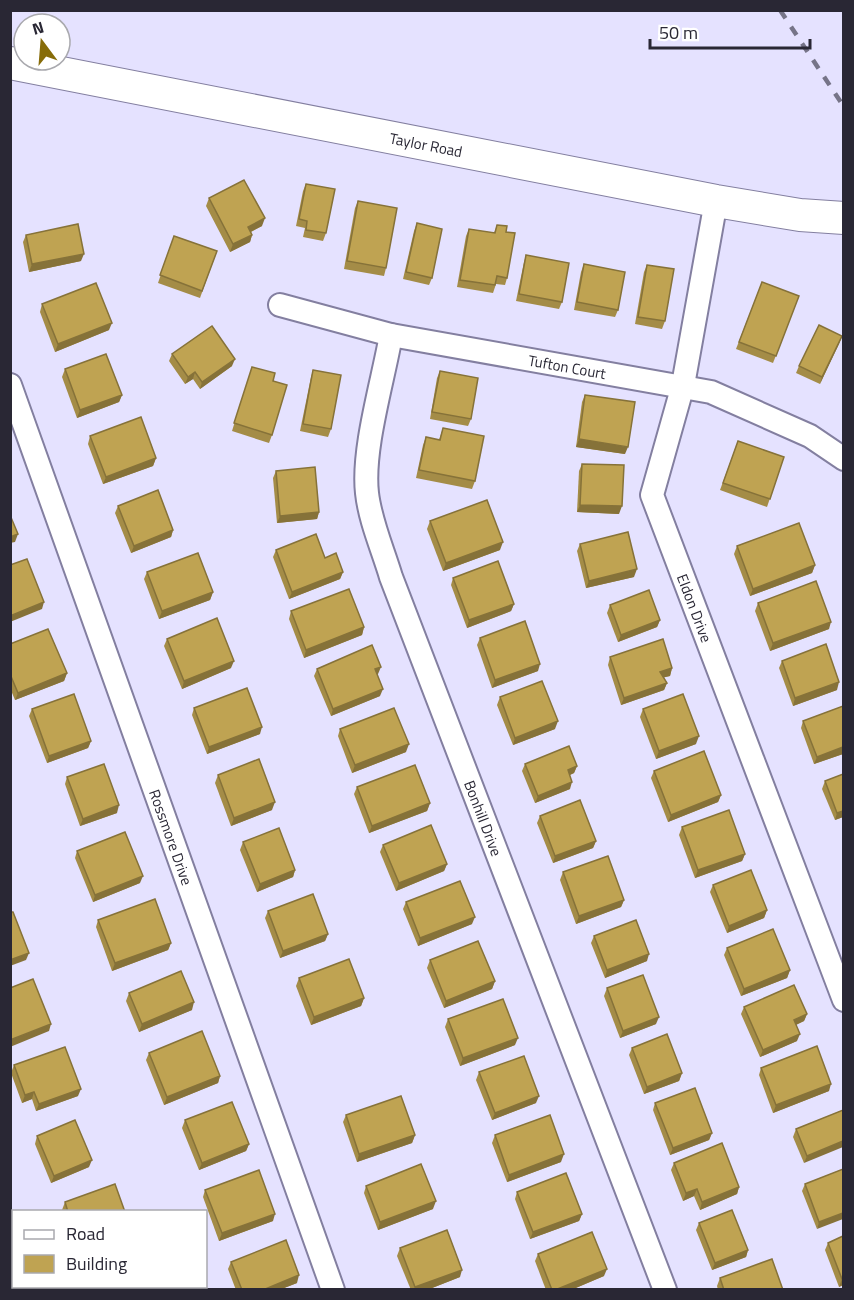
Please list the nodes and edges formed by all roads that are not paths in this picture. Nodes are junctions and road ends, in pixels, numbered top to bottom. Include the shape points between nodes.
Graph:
1 (10, 63) edge
2 (716, 201) junction
3 (843, 218) edge
4 (280, 305) dead end
5 (392, 335) junction
6 (10, 385) edge
7 (683, 386) junction
8 (843, 459) edge
9 (843, 1000) edge
10 (333, 1290) edge
11 (665, 1290) edge

1 - 2 street, Taylor Road
2 - 3 street, Taylor Road
2 - 7 street, Eldon Drive
4 - 5 street, Tufton Court
5 - 7 street, Tufton Court
5 - 11 street, Bonhill Drive via 367,458 367,494 374,521 391,577
6 - 10 street, Rossmore Drive
7 - 8 street, Tufton Court via 711,392 810,436
7 - 9 street, Eldon Drive via 652,495

